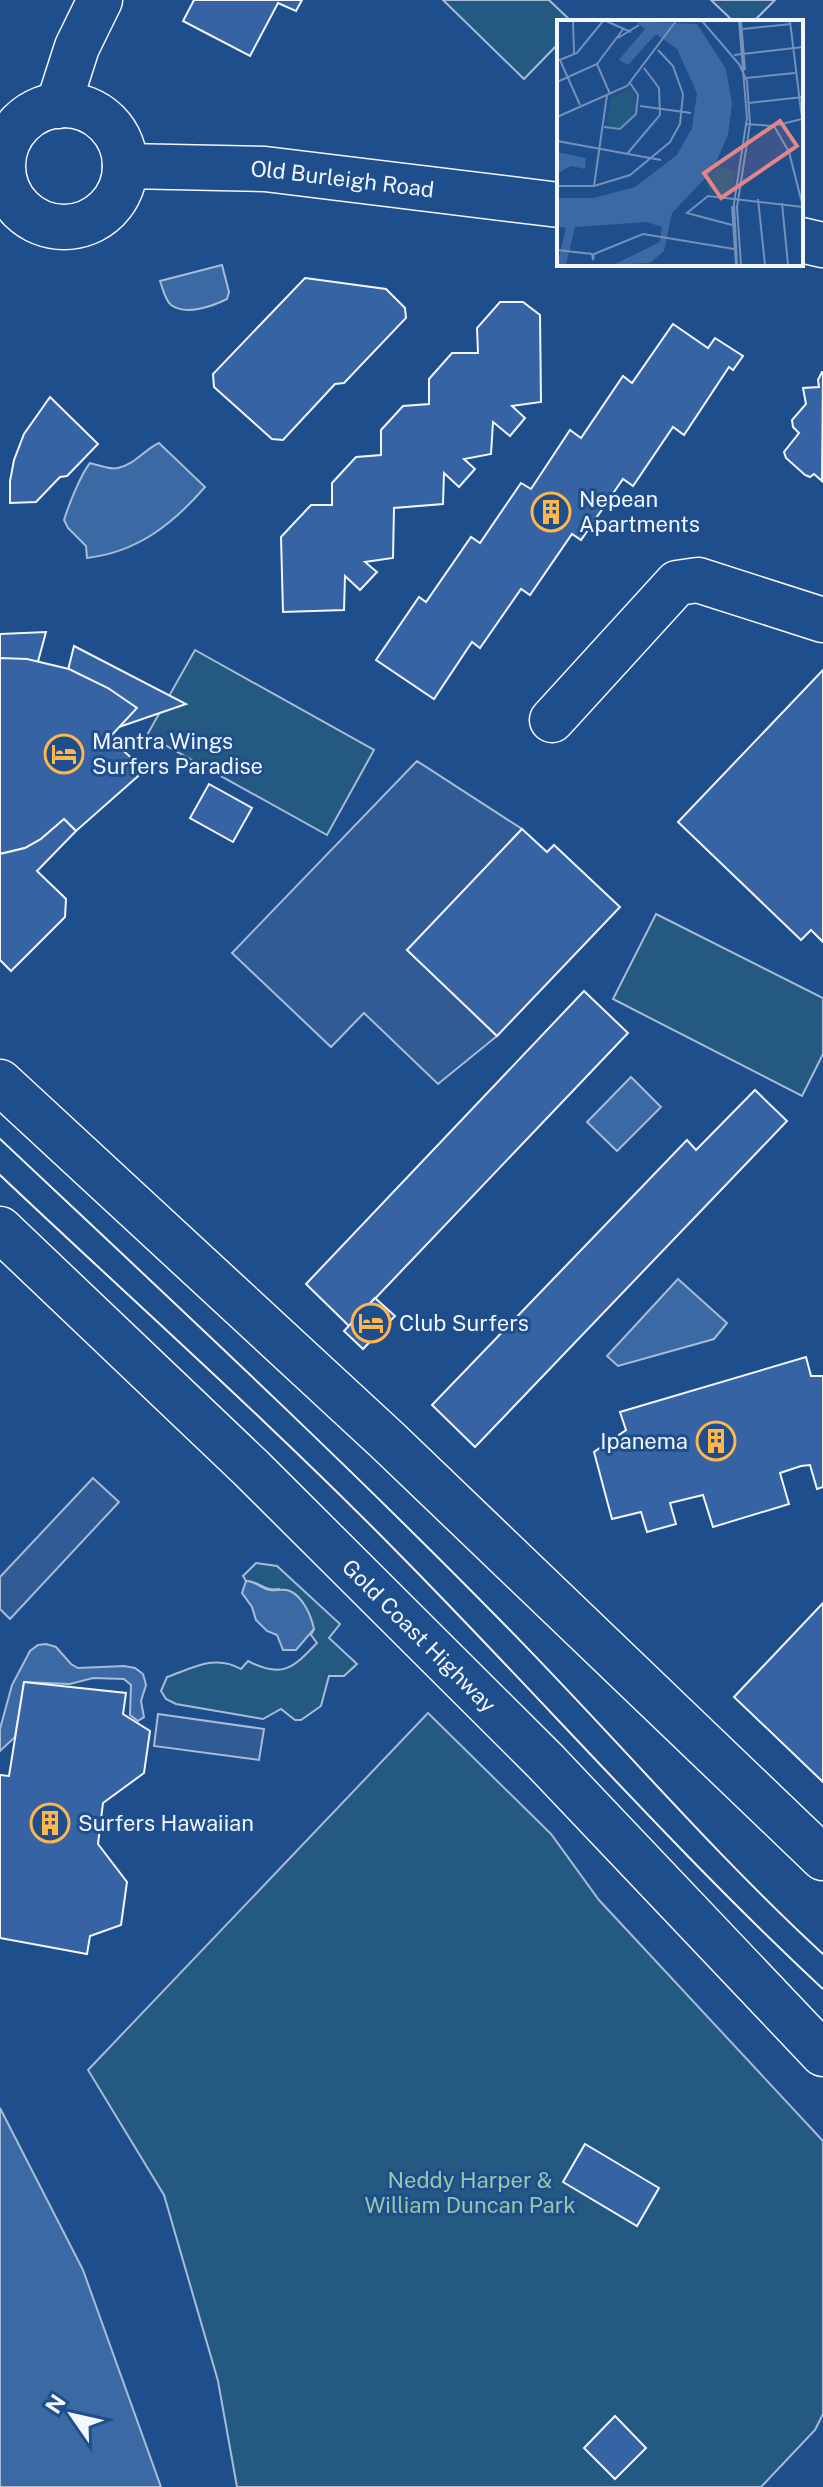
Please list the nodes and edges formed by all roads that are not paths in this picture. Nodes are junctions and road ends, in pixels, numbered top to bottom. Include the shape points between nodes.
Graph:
1 (100, 0) edge
2 (58, 106) junction
3 (125, 166) junction
4 (557, 205) edge
5 (11, 223) edge
6 (803, 240) edge
7 (823, 245) edge
8 (823, 620) edge
9 (552, 720) dead end
10 (0, 1082) edge
11 (0, 1229) edge
12 (823, 1858) edge
13 (823, 2054) edge

1 - 2 main road via 77,47
2 - 3 main road via 99,116 121,143
2 - 5 main road via 26,118 7,146 4,180
3 - 4 main road, Old Burleigh Road via 265,169
3 - 5 main road via 120,190 98,217 74,226
6 - 7 main road
8 - 9 main road via 698,580 677,583
10 - 12 main road via 371,1425
11 - 13 main road, Gold Coast Highway via 251,1468 534,1750

